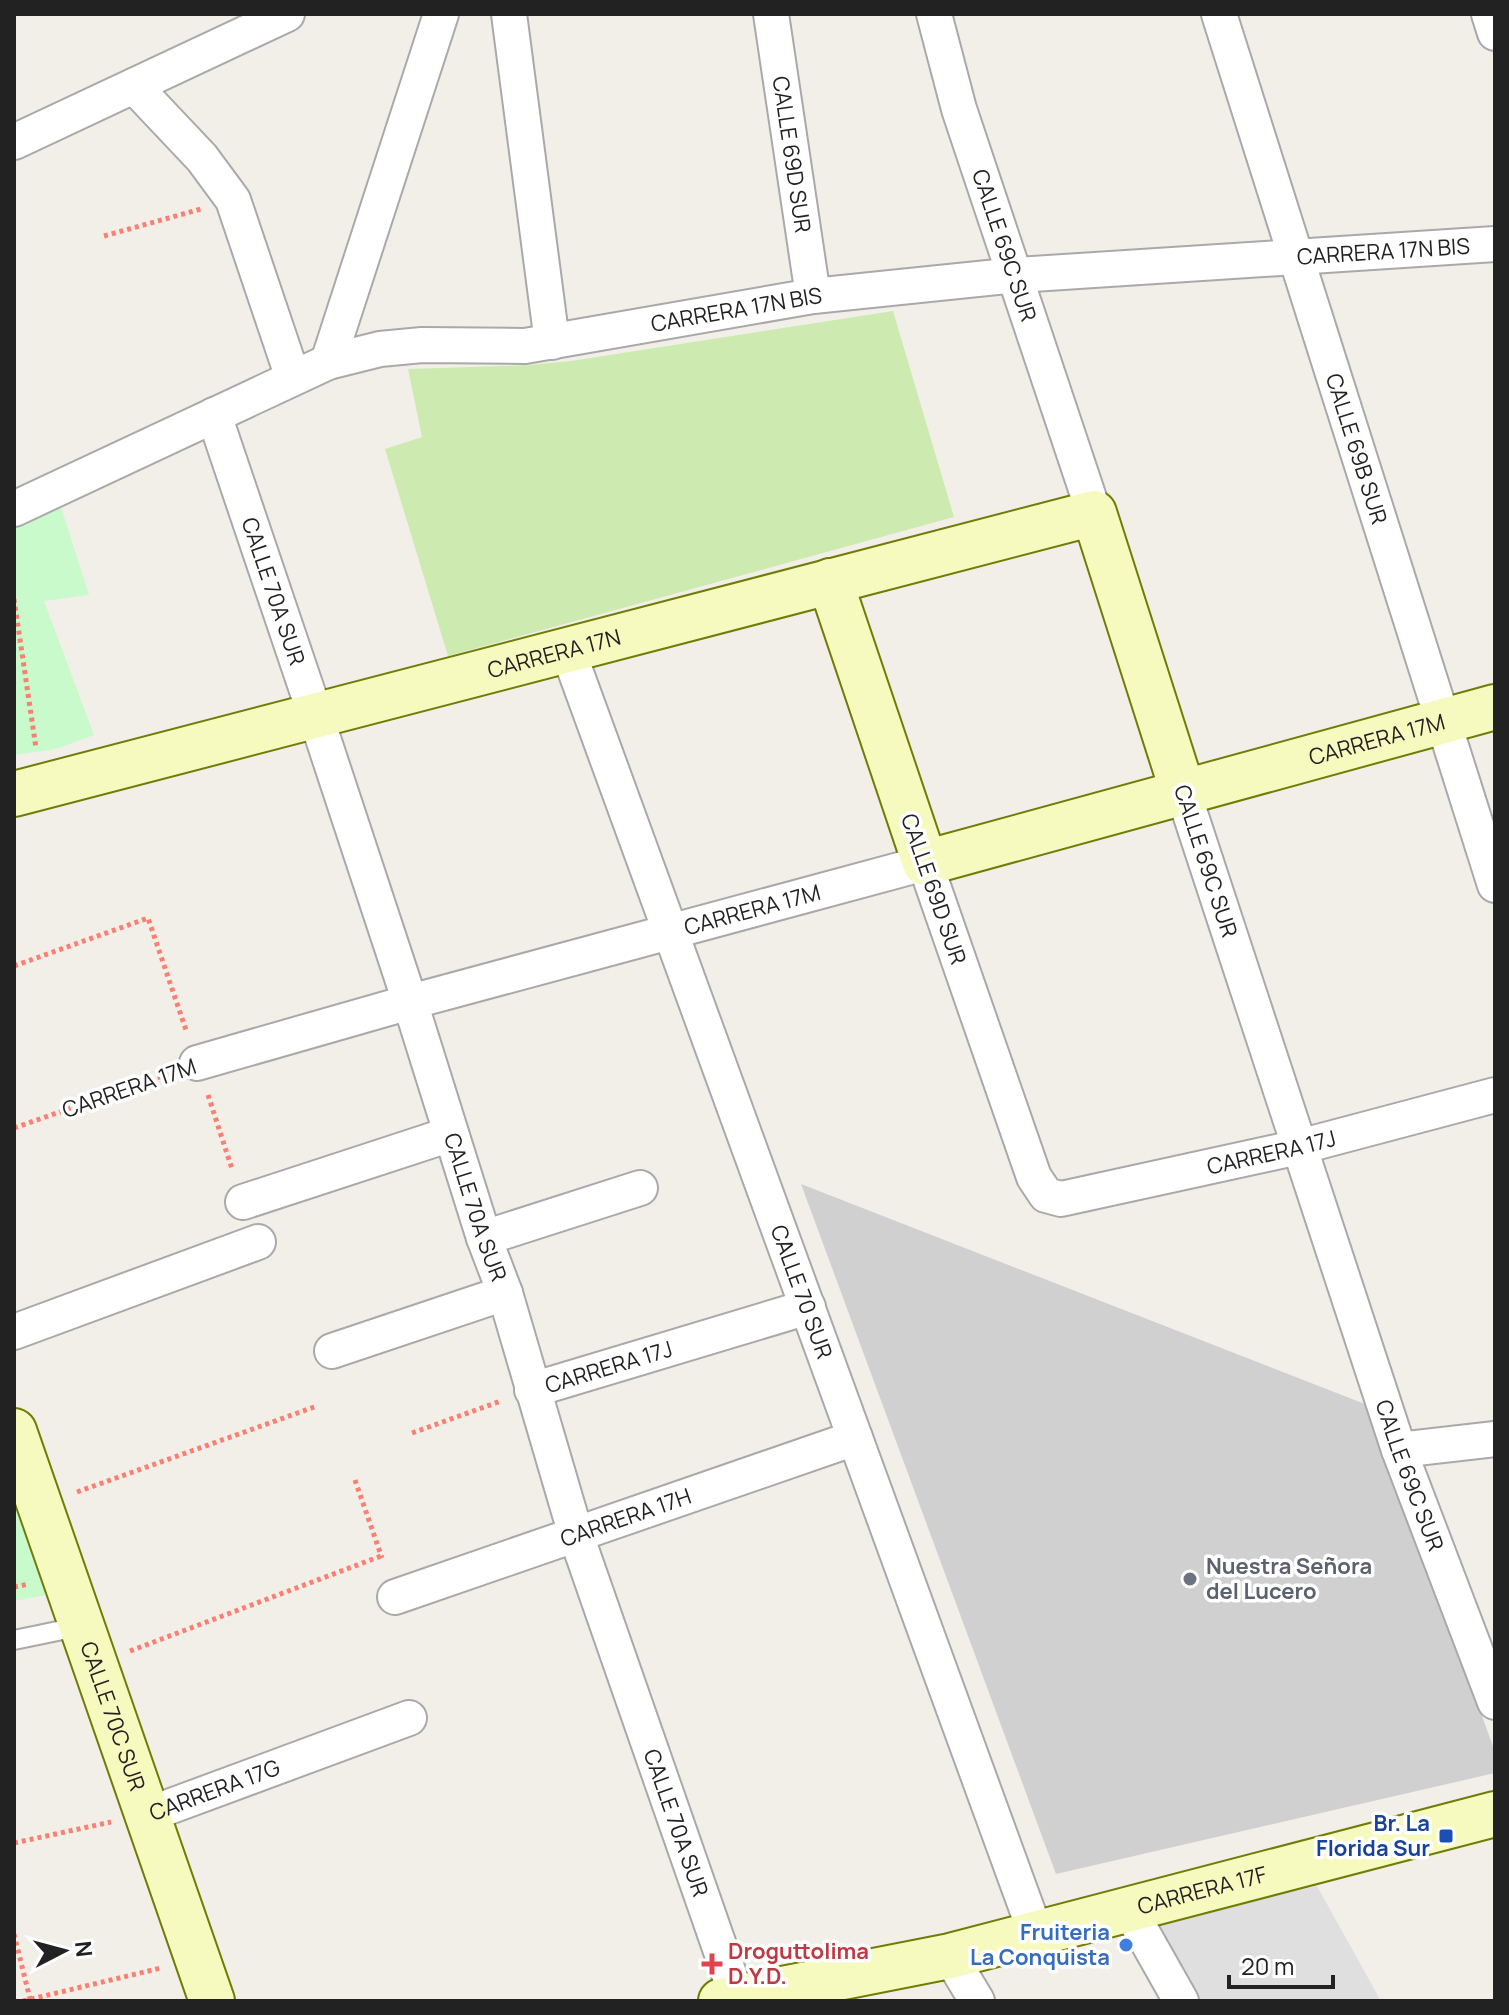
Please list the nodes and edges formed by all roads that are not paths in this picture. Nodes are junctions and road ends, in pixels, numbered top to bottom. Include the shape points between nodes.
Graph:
1 (287, 14) edge
2 (441, 14) edge
3 (509, 14) edge
4 (771, 14) edge
5 (934, 14) edge
6 (1219, 14) edge
7 (1489, 14) edge
8 (1495, 33) edge
9 (134, 86) junction
10 (14, 142) edge
11 (1495, 244) edge
12 (1296, 258) junction
13 (1017, 275) junction
14 (813, 296) junction
15 (552, 342) junction
16 (328, 362) junction
17 (293, 378) junction
18 (214, 415) junction
19 (14, 509) edge
20 (1094, 513) junction
21 (830, 581) junction
22 (568, 651) junction
23 (1495, 707) edge
24 (315, 714) junction
25 (1443, 721) junction
26 (28, 791) edge
27 (1183, 792) junction
28 (925, 863) junction
29 (1495, 885) edge
30 (671, 931) junction
31 (410, 1002) junction
32 (197, 1063) road end
33 (1495, 1095) edge
34 (451, 1134) junction
35 (1299, 1147) junction
36 (640, 1188) dead end
37 (1046, 1195) joint
38 (243, 1202) dead end
39 (484, 1238) junction
40 (258, 1242) dead end
41 (505, 1293) junction
42 (808, 1307) junction
43 (14, 1332) edge
44 (332, 1351) dead end
45 (532, 1390) junction
46 (14, 1431) edge
47 (855, 1438) junction
48 (1495, 1439) edge
49 (1399, 1450) junction
50 (576, 1535) junction
51 (395, 1597) road end
52 (14, 1640) edge
53 (89, 1645) junction
54 (1495, 1702) edge
55 (409, 1718) dead end
56 (1495, 1814) edge
57 (147, 1815) junction
58 (1129, 1909) junction
59 (1036, 1934) junction
60 (950, 1956) junction
61 (845, 1989) edge
62 (729, 1999) edge
63 (212, 2001) edge
64 (977, 2001) edge
65 (1181, 2001) edge

1 - 9 street
2 - 16 street
3 - 15 street
4 - 14 street, CALLE 69D SUR
5 - 13 street, CALLE 69C SUR via 959,109
6 - 12 street, CALLE 69B SUR
7 - 8 street
9 - 10 street
9 - 17 street via 202,158 233,200
11 - 12 street, CARRERA 17N BIS
12 - 13 street, CARRERA 17N BIS
12 - 25 street, CALLE 69B SUR
13 - 14 street, CARRERA 17N BIS
13 - 20 street, CALLE 69C SUR
14 - 15 street, CARRERA 17N BIS
15 - 16 street, CARRERA 17N BIS via 422,345
16 - 17 street, CARRERA 17N BIS
17 - 18 street, CARRERA 17N BIS
18 - 19 street, CARRERA 17N BIS
18 - 24 street, CALLE 70A SUR
20 - 21 street, CARRERA 17N
20 - 27 street, CALLE 69C SUR
21 - 22 street, CARRERA 17N
21 - 28 street, CALLE 69D SUR
22 - 24 street, CARRERA 17N
22 - 30 street, CALLE 70 SUR
23 - 25 street, CARRERA 17M
24 - 26 street, CARRERA 17N
24 - 31 street, CALLE 70A SUR
25 - 27 street, CARRERA 17M
25 - 29 street, CALLE 69B SUR
27 - 28 street, CARRERA 17M
27 - 35 street, CALLE 69C SUR
28 - 30 street, CARRERA 17M
28 - 37 street, CALLE 69D SUR via 1034,1177
30 - 31 street, CARRERA 17M
30 - 42 street, CALLE 70 SUR
31 - 32 street, CARRERA 17M
31 - 34 street, CALLE 70A SUR
33 - 35 street, CARRERA 17J
34 - 38 street
34 - 39 street, CALLE 70A SUR
35 - 37 street, CARRERA 17J via 1061,1199
35 - 49 street, CALLE 69C SUR
36 - 39 street
39 - 41 street, CALLE 70A SUR
40 - 43 street
41 - 44 street
41 - 45 street, CALLE 70A SUR
42 - 45 street, CARRERA 17J
42 - 47 street, CALLE 70 SUR
45 - 50 street, CALLE 70A SUR
46 - 53 street, CALLE 70C SUR
47 - 50 street, CARRERA 17H
47 - 59 street, CALLE 70 SUR
48 - 49 street
49 - 54 street, CALLE 69C SUR
50 - 51 street, CARRERA 17H
50 - 62 street, CALLE 70A SUR
52 - 53 lane
53 - 57 street, CALLE 70C SUR
55 - 57 street, CARRERA 17G
56 - 58 street, CARRERA 17F
57 - 63 street, CALLE 70C SUR
58 - 59 street, CARRERA 17F
58 - 65 street
59 - 60 street, CARRERA 17F
60 - 61 street, CARRERA 17F
60 - 64 street
61 - 62 street, CARRERA 17F

